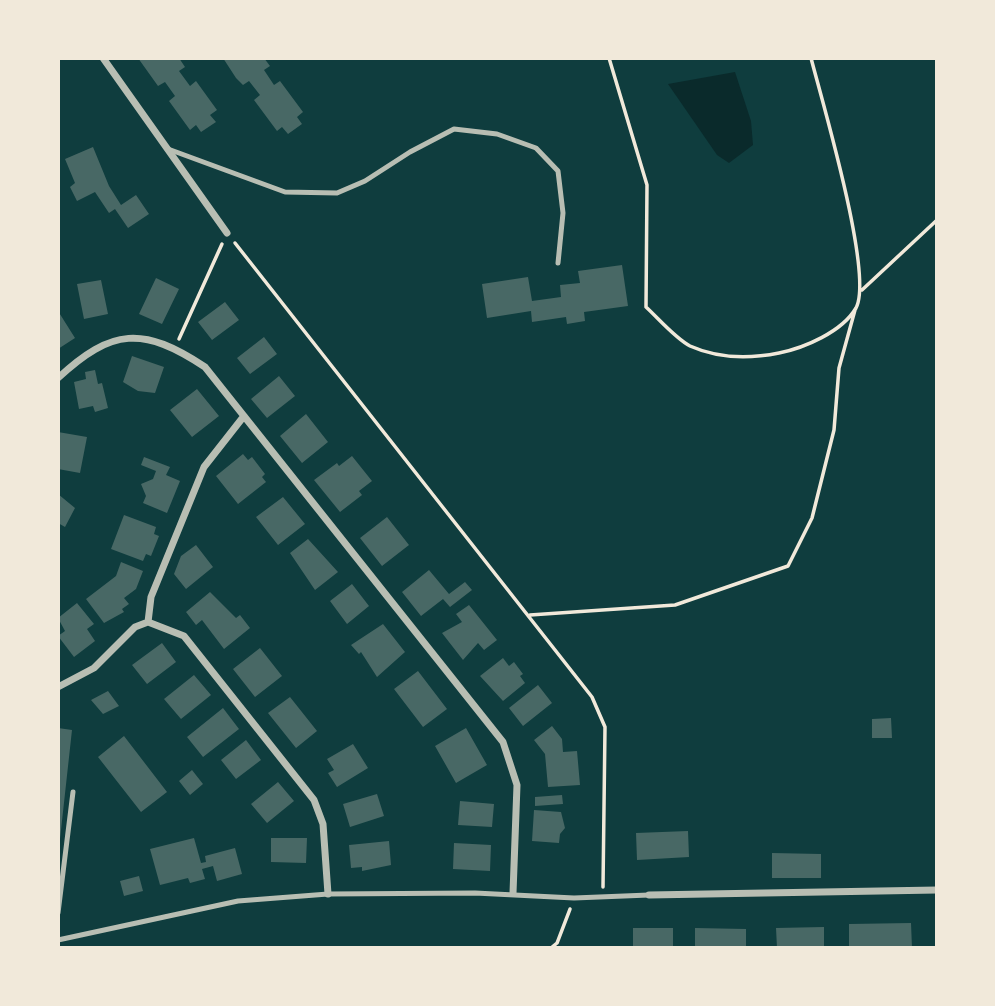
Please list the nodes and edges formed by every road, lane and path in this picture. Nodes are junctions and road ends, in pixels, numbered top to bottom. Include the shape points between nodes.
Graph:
1 (103, 58) edge
2 (609, 58) edge
3 (811, 58) edge
4 (168, 149) junction
5 (937, 220) edge
6 (227, 233) junction
7 (558, 263) dead end
8 (861, 291) junction
9 (176, 347) junction
10 (58, 378) edge
11 (244, 416) junction
12 (529, 615) junction
13 (148, 622) junction
14 (58, 687) edge
15 (73, 792) dead end
16 (937, 890) edge
17 (328, 894) junction
18 (513, 894) junction
19 (649, 895) joint
20 (603, 896) junction
21 (574, 898) junction
22 (58, 913) edge
23 (58, 940) edge
24 (551, 948) edge

1 - 4 street
2 - 8 path via 647,185 646,307 689,345 737,359 782,353 832,332 856,309
3 - 8 path via 847,191
4 - 6 street
4 - 7 lane via 285,192 337,193 454,130 497,134 536,148 558,171 563,212
5 - 8 path
6 - 9 path
6 - 12 path
8 - 12 path via 839,368 834,430 812,518 788,566 675,605
9 - 10 street via 116,338 93,348
9 - 11 street via 205,367
11 - 13 street via 204,467 151,597
11 - 18 street via 503,742 517,785
12 - 20 path via 592,697 605,727
13 - 14 street via 135,627 94,668
13 - 17 street via 184,636 314,800 323,824
15 - 22 lane
16 - 19 street
17 - 18 lane
17 - 23 lane via 238,901
18 - 21 lane
19 - 20 lane
20 - 21 lane
21 - 24 path

